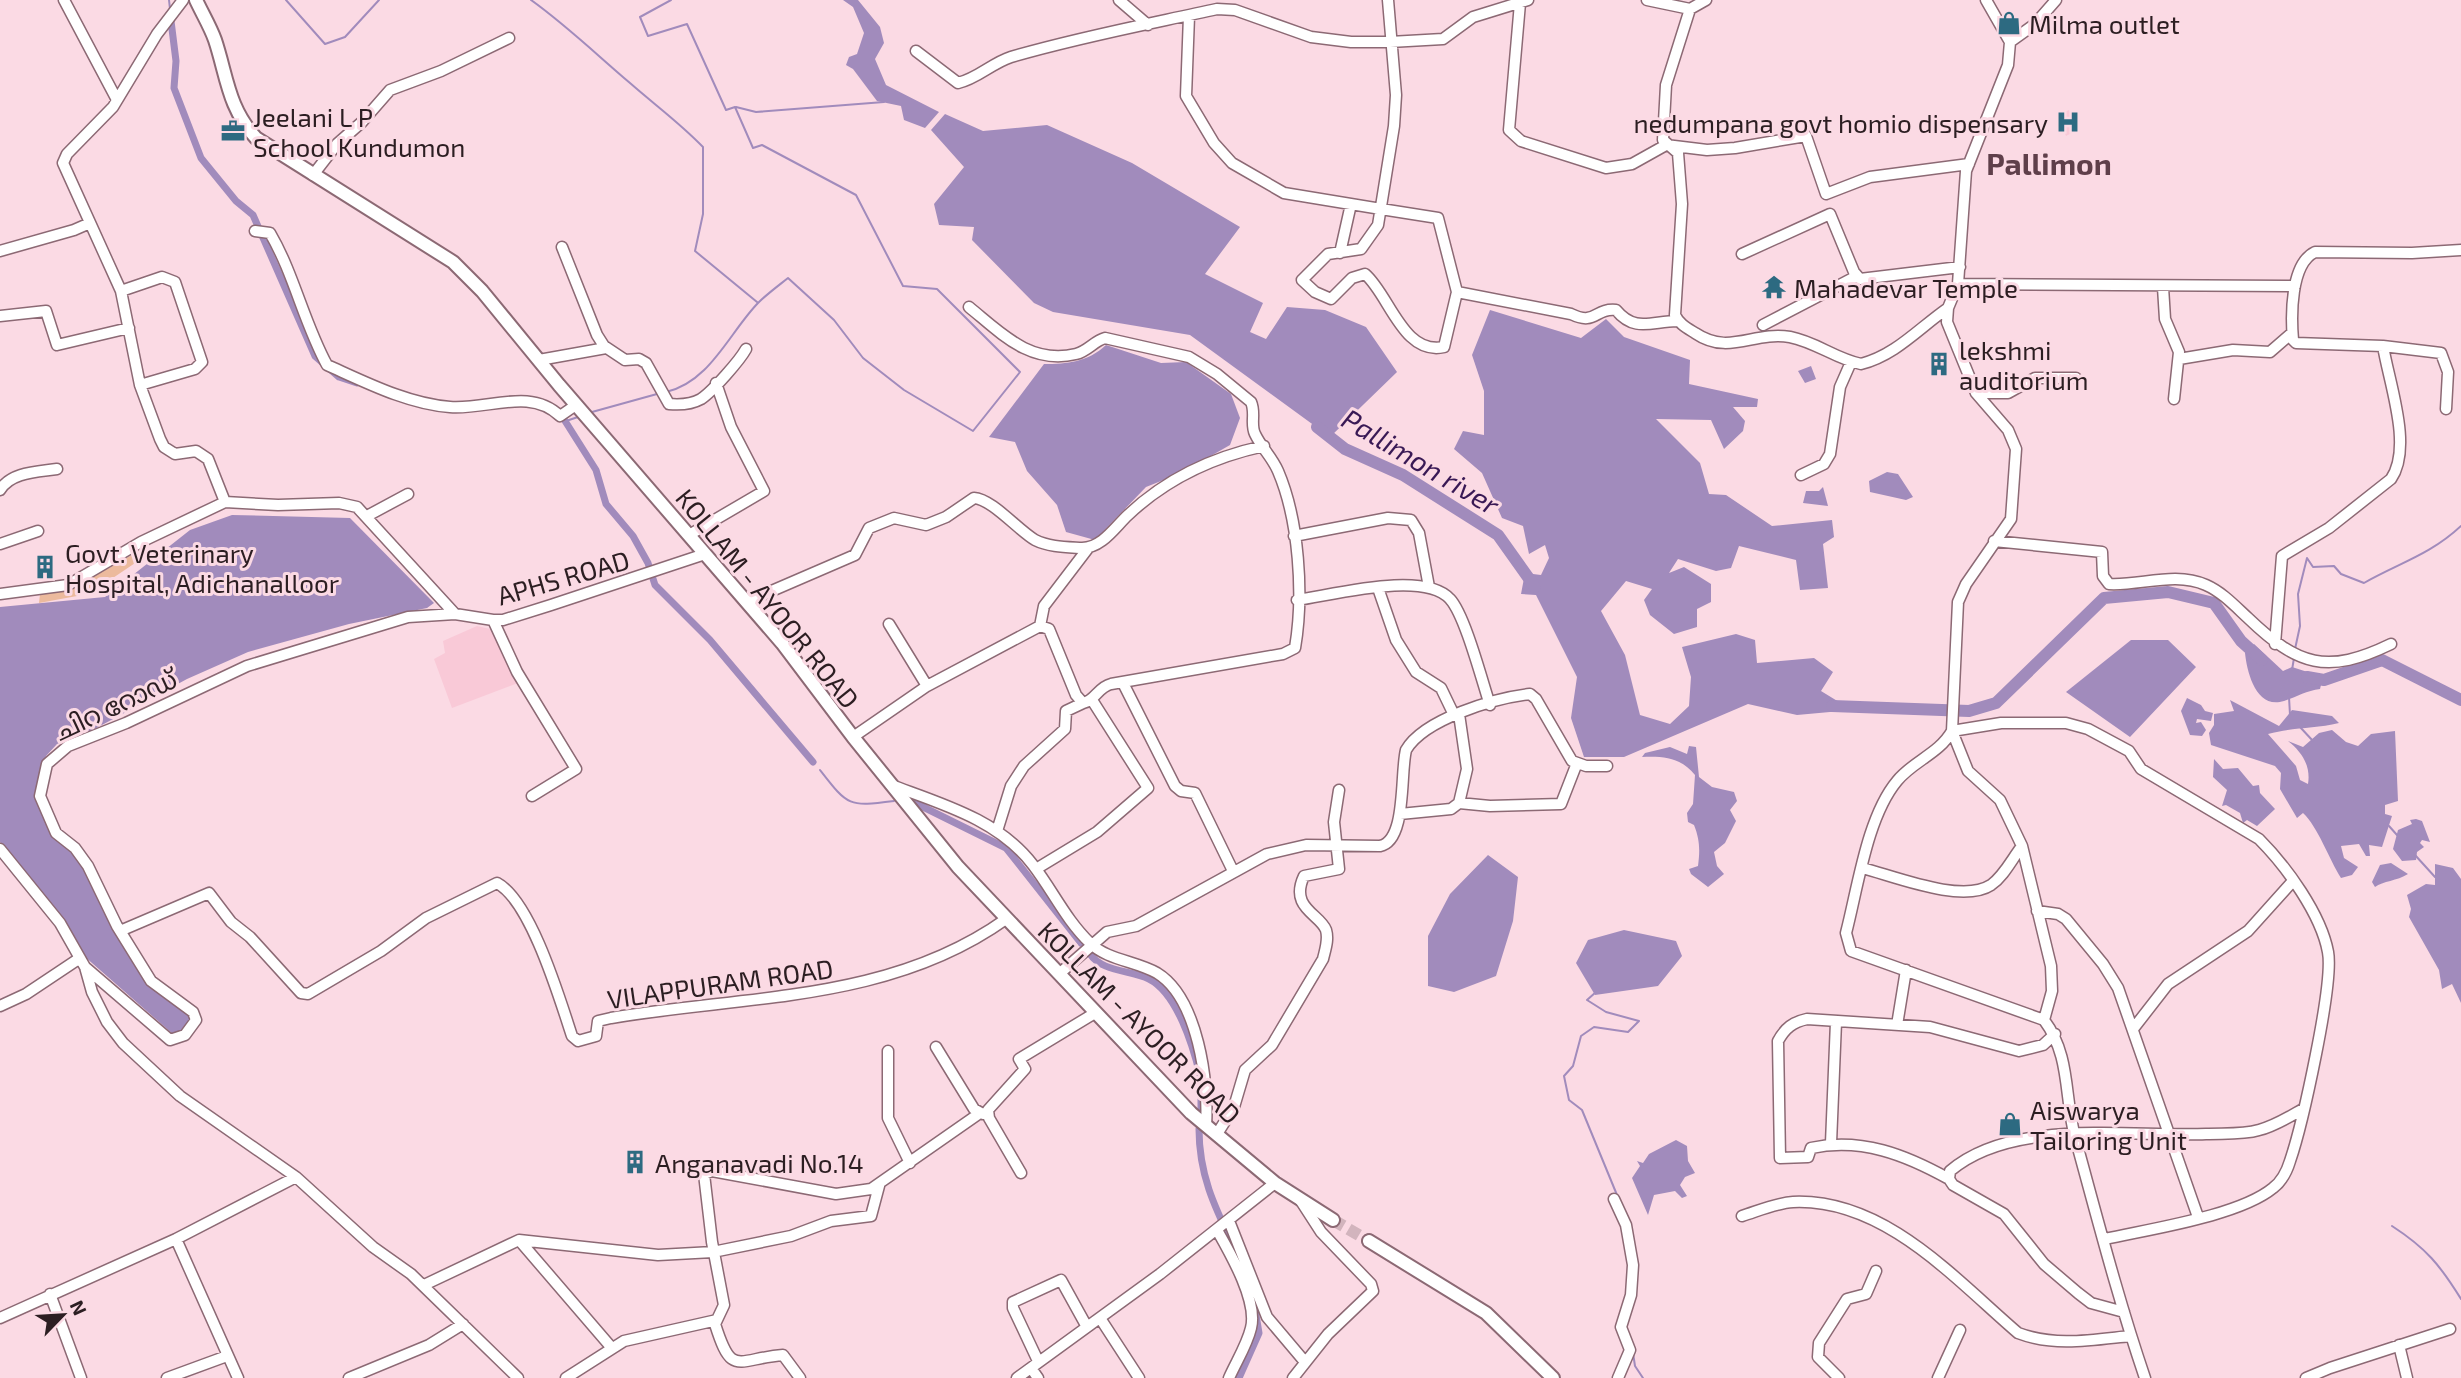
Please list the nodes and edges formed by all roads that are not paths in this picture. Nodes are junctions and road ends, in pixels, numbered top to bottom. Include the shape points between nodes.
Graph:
1 (64, 0) edge
2 (183, 0) edge
3 (196, 0) edge
4 (1119, 0) edge
5 (1388, 0) edge
6 (1647, 0) edge
7 (1706, 0) edge
8 (1986, 0) edge
9 (2056, 0) edge
10 (1524, 2) edge
11 (1690, 9) junction
12 (1189, 16) junction
13 (1148, 25) junction
14 (509, 38) dead end
15 (1390, 41) junction
16 (2010, 42) junction
17 (916, 51) dead end
18 (117, 100) junction
19 (1665, 145) junction
20 (1969, 164) junction
21 (313, 175) junction
22 (1351, 204) junction
23 (1381, 209) junction
24 (90, 223) junction
25 (255, 231) dead end
26 (562, 247) dead end
27 (2461, 250) edge
28 (0, 251) edge
29 (1340, 253) junction
30 (1742, 254) dead end
31 (1960, 267) junction
32 (1857, 276) junction
33 (1958, 284) junction
34 (2295, 286) junction
35 (2163, 287) junction
36 (121, 291) junction
37 (1457, 292) junction
38 (969, 307) dead end
39 (1948, 308) junction
40 (0, 316) edge
41 (1677, 321) junction
42 (1763, 325) dead end
43 (129, 328) junction
44 (2292, 333) junction
45 (2383, 346) junction
46 (606, 348) junction
47 (746, 349) dead end
48 (2179, 359) junction
49 (538, 360) junction
50 (1851, 362) junction
51 (2076, 378) dead end
52 (716, 383) junction
53 (140, 385) junction
54 (1976, 393) junction
55 (2174, 399) dead end
56 (576, 405) junction
57 (2446, 409) dead end
58 (1264, 446) junction
59 (57, 468) dead end
60 (1801, 475) dead end
61 (0, 490) edge
62 (408, 494) dead end
63 (225, 502) junction
64 (366, 516) junction
65 (38, 531) dead end
66 (689, 535) junction
67 (1294, 536) junction
68 (1994, 541) junction
69 (0, 544) edge
70 (1089, 547) junction
71 (705, 554) junction
72 (1429, 587) junction
73 (1378, 588) junction
74 (0, 594) edge
75 (1297, 600) junction
76 (746, 602) junction
77 (455, 614) junction
78 (493, 620) junction
79 (889, 624) dead end
80 (1040, 626) junction
81 (2275, 644) junction
82 (2391, 644) dead end
83 (1123, 683) junction
84 (927, 686) junction
85 (1088, 701) junction
86 (1490, 705) junction
87 (1457, 714) junction
88 (1953, 727) junction
89 (853, 737) junction
90 (1577, 763) junction
91 (1607, 766) dead end
92 (891, 785) junction
93 (1339, 789) dead end
94 (532, 796) dead end
95 (1459, 803) junction
96 (1399, 814) junction
97 (997, 831) junction
98 (1336, 845) junction
99 (2022, 846) junction
100 (0, 849) edge
101 (1863, 868) junction
102 (1036, 869) junction
103 (1233, 871) junction
104 (2293, 881) junction
105 (2038, 911) junction
106 (1006, 919) junction
107 (120, 931) junction
108 (1091, 944) junction
109 (82, 962) junction
110 (1906, 970) junction
111 (1059, 974) junction
112 (0, 1006) edge
113 (1095, 1013) junction
114 (2044, 1020) junction
115 (1836, 1022) junction
116 (1897, 1025) junction
117 (2133, 1029) junction
118 (2054, 1034) junction
119 (936, 1047) dead end
120 (888, 1051) dead end
121 (2303, 1109) junction
122 (983, 1114) junction
123 (1206, 1125) junction
124 (2074, 1133) junction
125 (1217, 1134) junction
126 (2168, 1135) junction
127 (1831, 1143) junction
128 (910, 1163) junction
129 (1021, 1173) dead end
130 (296, 1177) junction
131 (1949, 1179) junction
132 (1275, 1183) junction
133 (879, 1186) junction
134 (1298, 1198) junction
135 (1614, 1199) dead end
136 (1742, 1216) dead end
137 (2198, 1217) junction
138 (1334, 1220) tunnel mouth
139 (1223, 1226) junction
140 (176, 1239) junction
141 (2105, 1239) junction
142 (519, 1240) junction
143 (1369, 1241) tunnel mouth
144 (713, 1252) junction
145 (1876, 1271) dead end
146 (424, 1286) junction
147 (50, 1294) junction
148 (2124, 1312) junction
149 (0, 1318) edge
150 (1100, 1318) junction
151 (717, 1320) junction
152 (463, 1324) junction
153 (1087, 1327) junction
154 (2450, 1329) dead end
155 (1959, 1330) dead end
156 (2130, 1336) junction
157 (2399, 1345) junction
158 (611, 1347) junction
159 (226, 1356) junction
160 (1305, 1362) junction
161 (1034, 1365) junction
162 (506, 1374) edge
163 (81, 1378) edge
164 (167, 1378) edge
165 (238, 1378) edge
166 (349, 1378) edge
167 (518, 1378) edge
168 (566, 1378) edge
169 (800, 1378) edge
170 (1017, 1378) edge
171 (1038, 1378) edge
172 (1139, 1378) edge
173 (1229, 1378) edge
174 (1293, 1378) edge
175 (1553, 1378) edge
176 (1618, 1378) edge
177 (1839, 1378) edge
178 (1938, 1378) edge
179 (2145, 1378) edge
180 (2306, 1378) edge
181 (2407, 1378) edge

1 - 18 street
2 - 18 street
3 - 21 main road, KOLLAM - AYOOR ROAD via 214,36 228,95 244,125
4 - 13 street
5 - 15 street
6 - 11 street
7 - 11 street
8 - 16 street
9 - 16 street via 2035,24
10 - 15 street via 1474,18 1443,39
10 - 19 street via 1509,130 1513,136 1606,168 1632,164
11 - 19 street via 1666,85
12 - 13 street
12 - 15 street via 1235,10 1311,37
12 - 22 street via 1186,96 1214,143 1232,163 1284,193
13 - 17 street via 992,63 958,83
14 - 21 street via 390,90
15 - 23 street via 1396,95
16 - 20 street via 2008,65
18 - 24 street via 64,159
19 - 20 street via 1707,150 1806,136 1826,194 1870,177
19 - 41 street via 1678,153 1682,176
20 - 31 street
21 - 49 main road, KOLLAM - AYOOR ROAD via 453,262
22 - 23 street
22 - 29 street
23 - 29 street via 1376,230 1361,249
23 - 37 street via 1438,218
24 - 28 street
24 - 36 street
25 - 56 street via 270,233 278,247 306,324 327,365 419,402 532,401 549,406 560,416
26 - 46 street
27 - 34 street via 2319,251 2307,257
29 - 37 street via 1325,256 1302,280 1331,299 1352,278 1365,274 1398,321 1424,345 1444,347
30 - 32 street via 1830,214
31 - 32 street via 1864,279
31 - 33 street
32 - 42 street
33 - 35 street
33 - 39 street
34 - 35 street
34 - 44 street via 2290,308
35 - 48 street via 2165,319
36 - 43 street
36 - 53 street via 162,277 176,282 202,362 195,369
37 - 41 street via 1583,319 1591,320 1608,309 1642,326
38 - 58 street via 1021,349 1059,356 1076,354 1105,338 1202,363 1251,402 1253,430
39 - 50 street via 1900,348 1872,361
39 - 54 street via 1947,322
40 - 43 street via 44,310 57,345
41 - 50 street via 1706,341 1721,345 1769,335 1805,341
43 - 53 street
44 - 45 street via 2300,345
44 - 48 street via 2270,352 2233,350
45 - 57 street via 2441,353 2448,372
45 - 81 street via 2401,443 2397,470 2338,521 2282,556
46 - 49 street
46 - 52 street via 625,360 646,363 665,401 680,405 699,400
47 - 52 street
48 - 55 street
49 - 56 main road, KOLLAM - AYOOR ROAD
50 - 60 street via 1840,387 1830,454 1821,467
51 - 54 street via 2035,378 2012,392
52 - 66 street via 731,427 764,489
53 - 63 street via 164,447 175,454 196,451 208,459
54 - 68 street via 2008,430 2016,449 2011,519
56 - 66 main road, KOLLAM - AYOOR ROAD
58 - 67 street via 1288,498
58 - 70 street via 1230,453 1162,486 1103,540
59 - 61 street via 18,476
62 - 64 street
63 - 64 street via 349,504
63 - 74 street via 141,542 68,585
64 - 77 street
65 - 69 street
66 - 71 main road, KOLLAM - AYOOR ROAD
67 - 72 street via 1388,518 1411,520 1419,533
67 - 75 street
68 - 81 street via 2102,552 2103,576 2109,584 2141,580 2203,583
68 - 88 street via 1958,602
70 - 76 street via 1035,540 974,498 926,525 894,518 869,528 855,555
70 - 80 street via 1044,606
71 - 76 main road, KOLLAM - AYOOR ROAD
71 - 78 street, APHS ROAD
72 - 73 street
72 - 86 street via 1442,592 1456,607
73 - 75 street
73 - 87 street via 1396,640 1416,672 1441,688
75 - 83 street via 1295,644 1290,653
76 - 89 main road, KOLLAM - AYOOR ROAD
77 - 78 street, APHS ROAD
77 - 107 street, ചിറ റോഡ് via 384,623 247,666 68,746 51,758 40,790 46,814 56,833 88,866
78 - 94 street via 517,672 576,769
79 - 84 street
80 - 84 street
80 - 85 street via 1049,629 1076,695
81 - 82 street via 2316,663 2330,664 2349,662
83 - 85 street via 1106,685
83 - 103 street via 1175,786 1195,793
84 - 89 street
85 - 97 street via 1066,710 1065,729 1024,766 1011,786
85 - 102 street via 1148,788 1097,832
86 - 87 street
86 - 90 street via 1533,695
87 - 95 street via 1467,769
87 - 96 street via 1425,728 1406,750
88 - 99 street via 1968,771 2000,800
88 - 101 street via 1945,744 1899,778 1884,799
88 - 104 street via 2043,721 2088,729 2129,751 2141,768 2259,839
89 - 92 main road, KOLLAM - AYOOR ROAD
90 - 91 street
90 - 95 street via 1562,804
92 - 97 street via 932,798
92 - 106 main road, KOLLAM - AYOOR ROAD
93 - 98 street
95 - 96 street via 1451,809
96 - 98 street via 1396,836 1386,845
97 - 102 street
98 - 103 street via 1284,849
98 - 125 street via 1338,871 1301,880 1304,906 1326,928 1323,959 1272,1045 1245,1070 1234,1107
99 - 101 street via 1999,878 1974,892 1946,890
99 - 105 street
100 - 109 street via 60,923
101 - 110 street via 1847,942 1851,951
102 - 108 street
103 - 108 street via 1136,926 1107,932
104 - 117 street via 2248,931 2168,984
104 - 121 street via 2318,926 2329,966
105 - 114 street via 2052,979
105 - 117 street via 2066,919 2103,964 2118,988
106 - 107 street, VILAPPURAM ROAD via 967,944 905,972 857,985 757,1001 611,1018 598,1021 596,1036 578,1041 572,1036 545,954 523,915 497,883 426,918 382,951 308,994 301,993 231,922 209,893
106 - 111 main road, KOLLAM - AYOOR ROAD
107 - 109 street, ചിറ റോഡ് via 151,981 194,1012 196,1020 185,1035 170,1040
108 - 111 street
108 - 123 street via 1158,974 1175,991 1207,1080
109 - 112 street
109 - 130 street via 107,1022 123,1043 180,1097
110 - 114 street
110 - 116 street
111 - 113 main road, KOLLAM - AYOOR ROAD
113 - 122 street via 1019,1059 1025,1069
113 - 123 main road, KOLLAM - AYOOR ROAD
114 - 118 street
115 - 116 street
115 - 127 street
115 - 127 street via 1807,1018 1791,1024 1778,1041 1780,1158 1808,1157 1811,1148
116 - 118 street via 1930,1027 2019,1051 2043,1045
117 - 126 street
118 - 124 street via 2064,1060
119 - 122 street via 974,1108
120 - 128 street via 888,1118
121 - 126 street via 2258,1130
121 - 137 street via 2290,1162 2274,1187 2239,1207
122 - 128 street
122 - 129 street
123 - 125 main road, KOLLAM - AYOOR ROAD
124 - 126 street
124 - 131 street via 2028,1139 1978,1153 1950,1171
124 - 141 street
125 - 132 main road, KOLLAM - AYOOR ROAD
126 - 137 street
127 - 131 street via 1908,1156
128 - 133 street
130 - 140 street
130 - 146 street
131 - 148 street via 1968,1197 2004,1214 2044,1264 2077,1293 2091,1303
132 - 134 main road, KOLLAM - AYOOR ROAD
132 - 139 street
133 - 144 street via 871,1216 831,1221 791,1236
133 - 144 street via 836,1194 708,1172 704,1178
134 - 138 main road, KOLLAM - AYOOR ROAD
134 - 160 street via 1373,1291
135 - 176 street via 1626,1225 1633,1265 1621,1327 1630,1350
136 - 156 street via 1790,1202 1848,1210 1914,1244 2018,1333 2039,1341 2067,1342
137 - 141 street
139 - 150 street
139 - 160 street via 1267,1317
139 - 173 street via 1252,1320
140 - 147 street
140 - 159 street
141 - 148 street
142 - 144 street via 658,1255
142 - 146 street
142 - 158 street
143 - 175 main road via 1486,1313
144 - 151 street via 724,1305
145 - 177 street via 1865,1296 1847,1299 1816,1349
146 - 152 street
147 - 149 street
147 - 163 street
148 - 156 street
150 - 153 street
150 - 172 street
151 - 158 street via 635,1337
151 - 169 street via 730,1362 783,1355
152 - 162 street
152 - 166 street via 429,1345
153 - 161 street
153 - 161 street via 1061,1280 1013,1302
154 - 157 street
155 - 178 street
156 - 179 street
157 - 180 street
157 - 181 street
158 - 168 street
159 - 164 street
159 - 165 street
160 - 174 street
161 - 170 street
161 - 171 street
162 - 167 street

